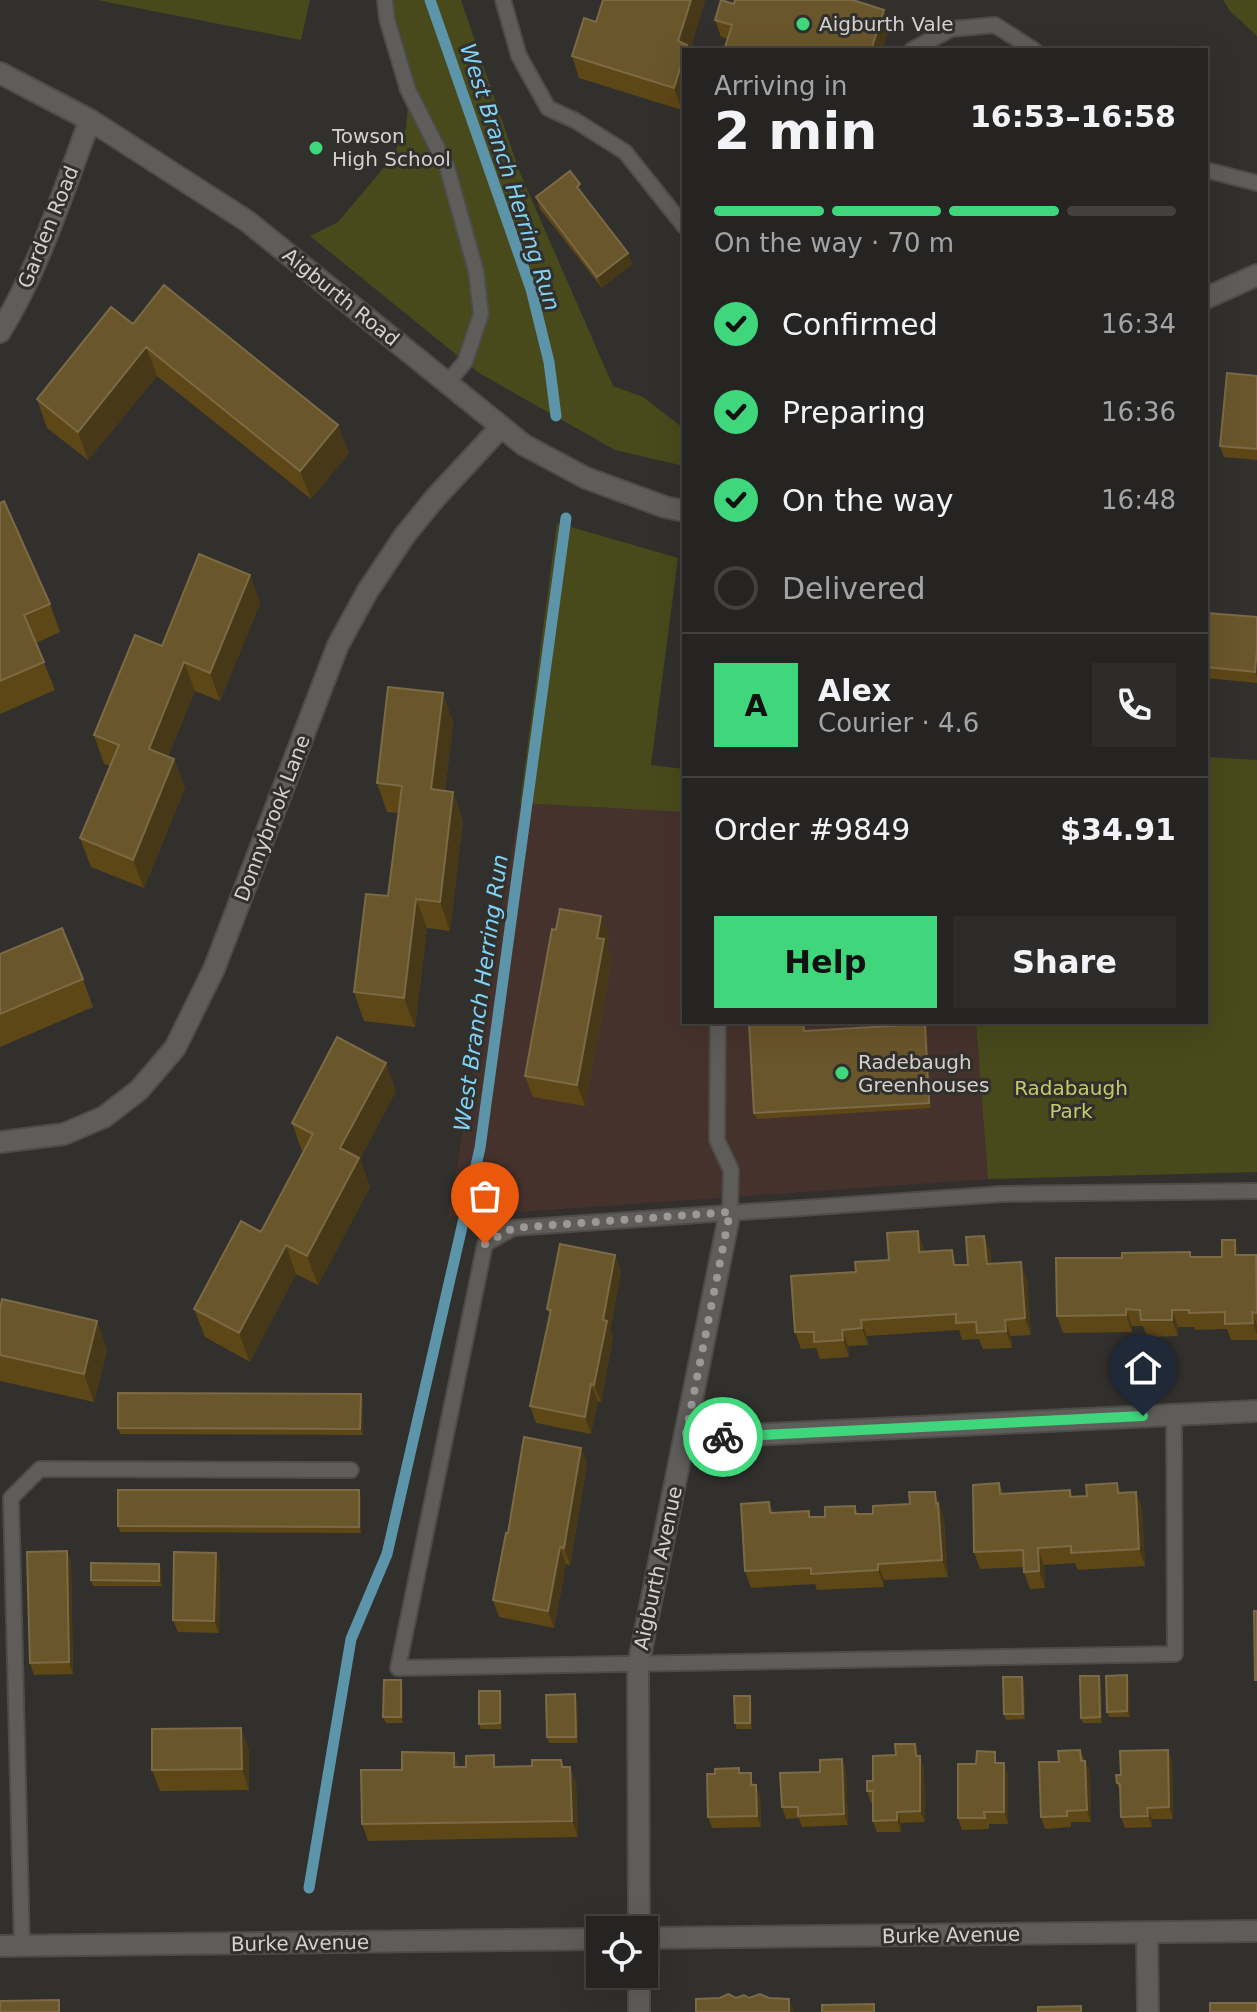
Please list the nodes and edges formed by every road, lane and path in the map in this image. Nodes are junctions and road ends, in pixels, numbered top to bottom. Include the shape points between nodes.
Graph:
1 (385, 0) edge
2 (503, 0) edge
3 (916, 48) edge
4 (1031, 48) edge
5 (0, 73) edge
6 (90, 120) junction
7 (1208, 171) edge
8 (1257, 183) edge
9 (682, 223) edge
10 (1257, 275) edge
11 (1208, 297) edge
12 (0, 332) edge
13 (447, 383) junction
14 (500, 428) junction
15 (682, 510) edge
16 (718, 1024) edge
17 (0, 1142) edge
18 (1257, 1191) edge
19 (730, 1212) junction
20 (1257, 1411) edge
21 (1174, 1415) junction
22 (685, 1438) junction
23 (351, 1470) dead end
24 (638, 1666) junction
25 (639, 1916) edge
26 (1257, 1931) edge
27 (1147, 1933) junction
28 (658, 1938) edge
29 (586, 1939) edge
30 (0, 1946) edge
31 (22, 1946) junction
32 (639, 1988) edge
33 (639, 2012) edge
34 (1148, 2012) edge

1 - 13 lane via 408,90 447,167 476,271 481,314 465,362
2 - 9 lane via 519,56 548,108 625,152
3 - 4 lane via 951,29 995,25
5 - 6 street, Aigburth Road
6 - 12 street, Garden Road via 35,262
6 - 13 street, Aigburth Road via 247,221
7 - 8 lane
10 - 11 street
13 - 14 street, Aigburth Road
14 - 15 street, Aigburth Road via 586,478
14 - 17 street, Donnybrook Lane via 405,535 338,645 214,969 175,1048 139,1090 104,1117 64,1134
16 - 19 lane via 717,1140 731,1170
18 - 19 lane via 1002,1194
19 - 22 street, Aigburth Avenue
19 - 24 lane via 513,1228 485,1244 398,1668
20 - 21 street
21 - 22 street
21 - 24 lane via 1175,1654
22 - 24 street, Aigburth Avenue
23 - 31 lane via 40,1469 11,1498
24 - 25 street, Aigburth Avenue
26 - 27 street, Burke Avenue
27 - 28 street, Burke Avenue
27 - 34 street
29 - 31 street, Burke Avenue
30 - 31 street, Burke Avenue
32 - 33 street

